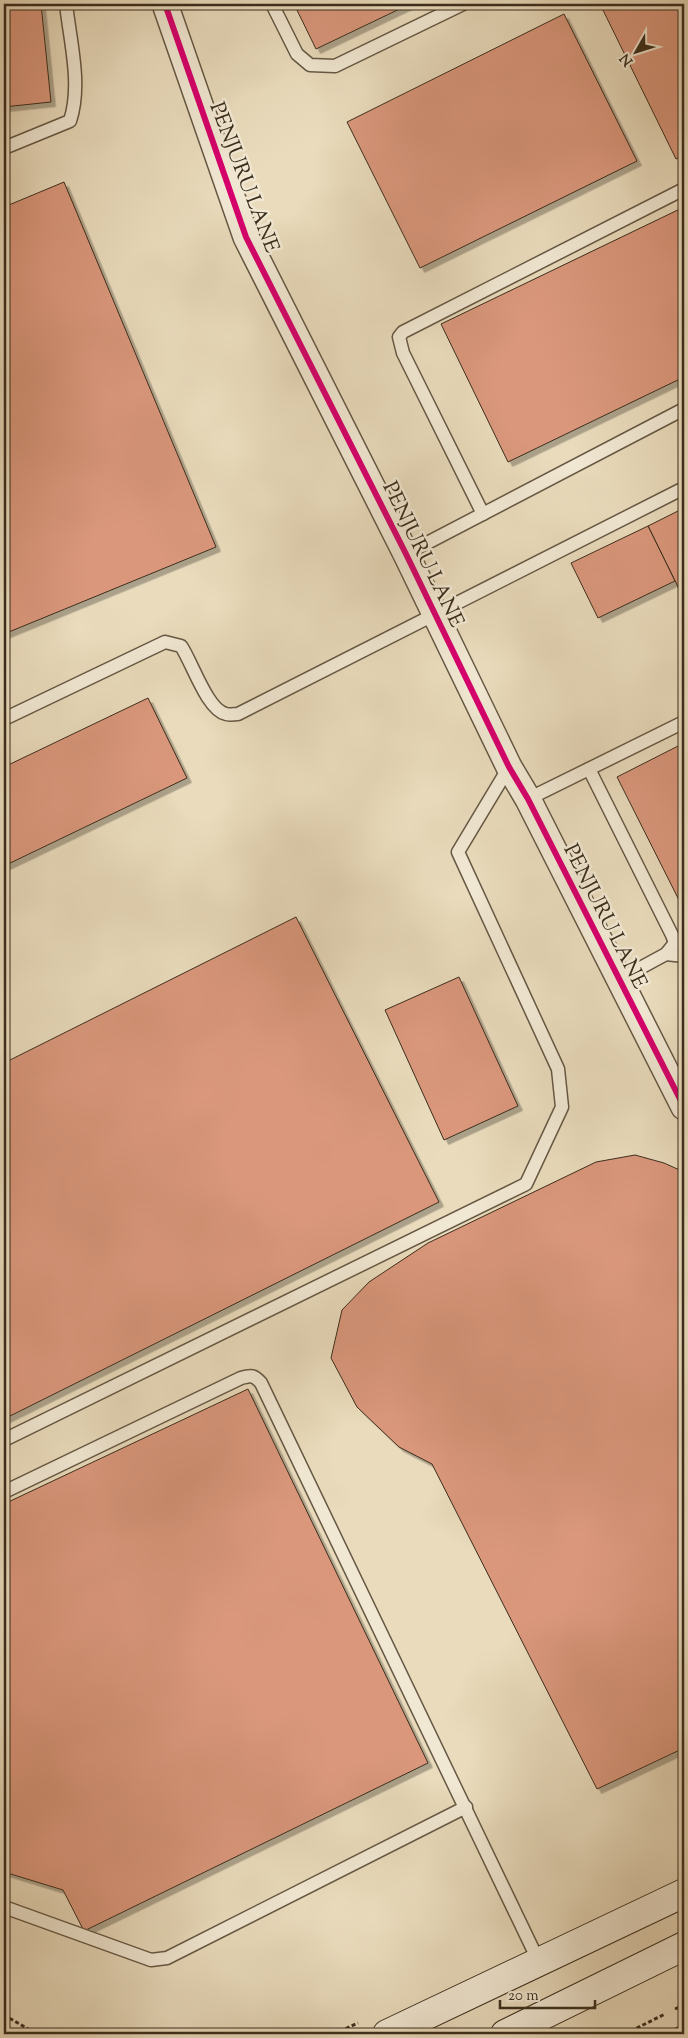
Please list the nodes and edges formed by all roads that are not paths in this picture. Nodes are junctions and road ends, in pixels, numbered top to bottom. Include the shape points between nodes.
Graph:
1 (66, 4) edge
2 (165, 4) edge
3 (272, 4) edge
4 (463, 4) edge
5 (4, 148) edge
6 (684, 190) edge
7 (684, 409) edge
8 (684, 488) edge
9 (483, 514) junction
10 (406, 554) junction
11 (436, 614) junction
12 (4, 719) edge
13 (684, 722) edge
14 (509, 766) junction
15 (589, 769) junction
16 (528, 799) junction
17 (666, 954) junction
18 (684, 956) edge
19 (620, 979) junction
20 (684, 1107) edge
21 (4, 1440) edge
22 (4, 1492) edge
23 (466, 1807) junction
24 (684, 1893) edge
25 (4, 1907) edge
26 (684, 1946) edge
27 (539, 1962) junction
28 (684, 2032) edge
29 (387, 2034) edge
30 (506, 2034) edge
31 (679, 2034) edge

1 - 5 lane via 74,74 75,106 70,121
2 - 10 street, PENJURU LANE via 246,237
3 - 4 lane via 297,54 310,65 335,66
6 - 9 lane via 402,332 399,337 403,353
7 - 9 lane
8 - 11 lane
9 - 10 lane
10 - 11 street, PENJURU LANE
11 - 12 lane via 238,714 225,714 217,709 210,702 181,646 164,642
11 - 14 street, PENJURU LANE
13 - 15 lane
14 - 16 street, PENJURU LANE
14 - 21 lane via 458,852 558,1069 562,1107 526,1184
15 - 16 lane
15 - 17 lane via 672,935 675,943
16 - 19 street, PENJURU LANE
17 - 18 lane
17 - 19 lane
19 - 20 street, PENJURU LANE
22 - 23 lane via 241,1378 256,1377 262,1383
23 - 25 lane via 167,1958 151,1960
23 - 27 lane
24 - 27 main road
26 - 30 main road
27 - 29 main road
28 - 31 lane

